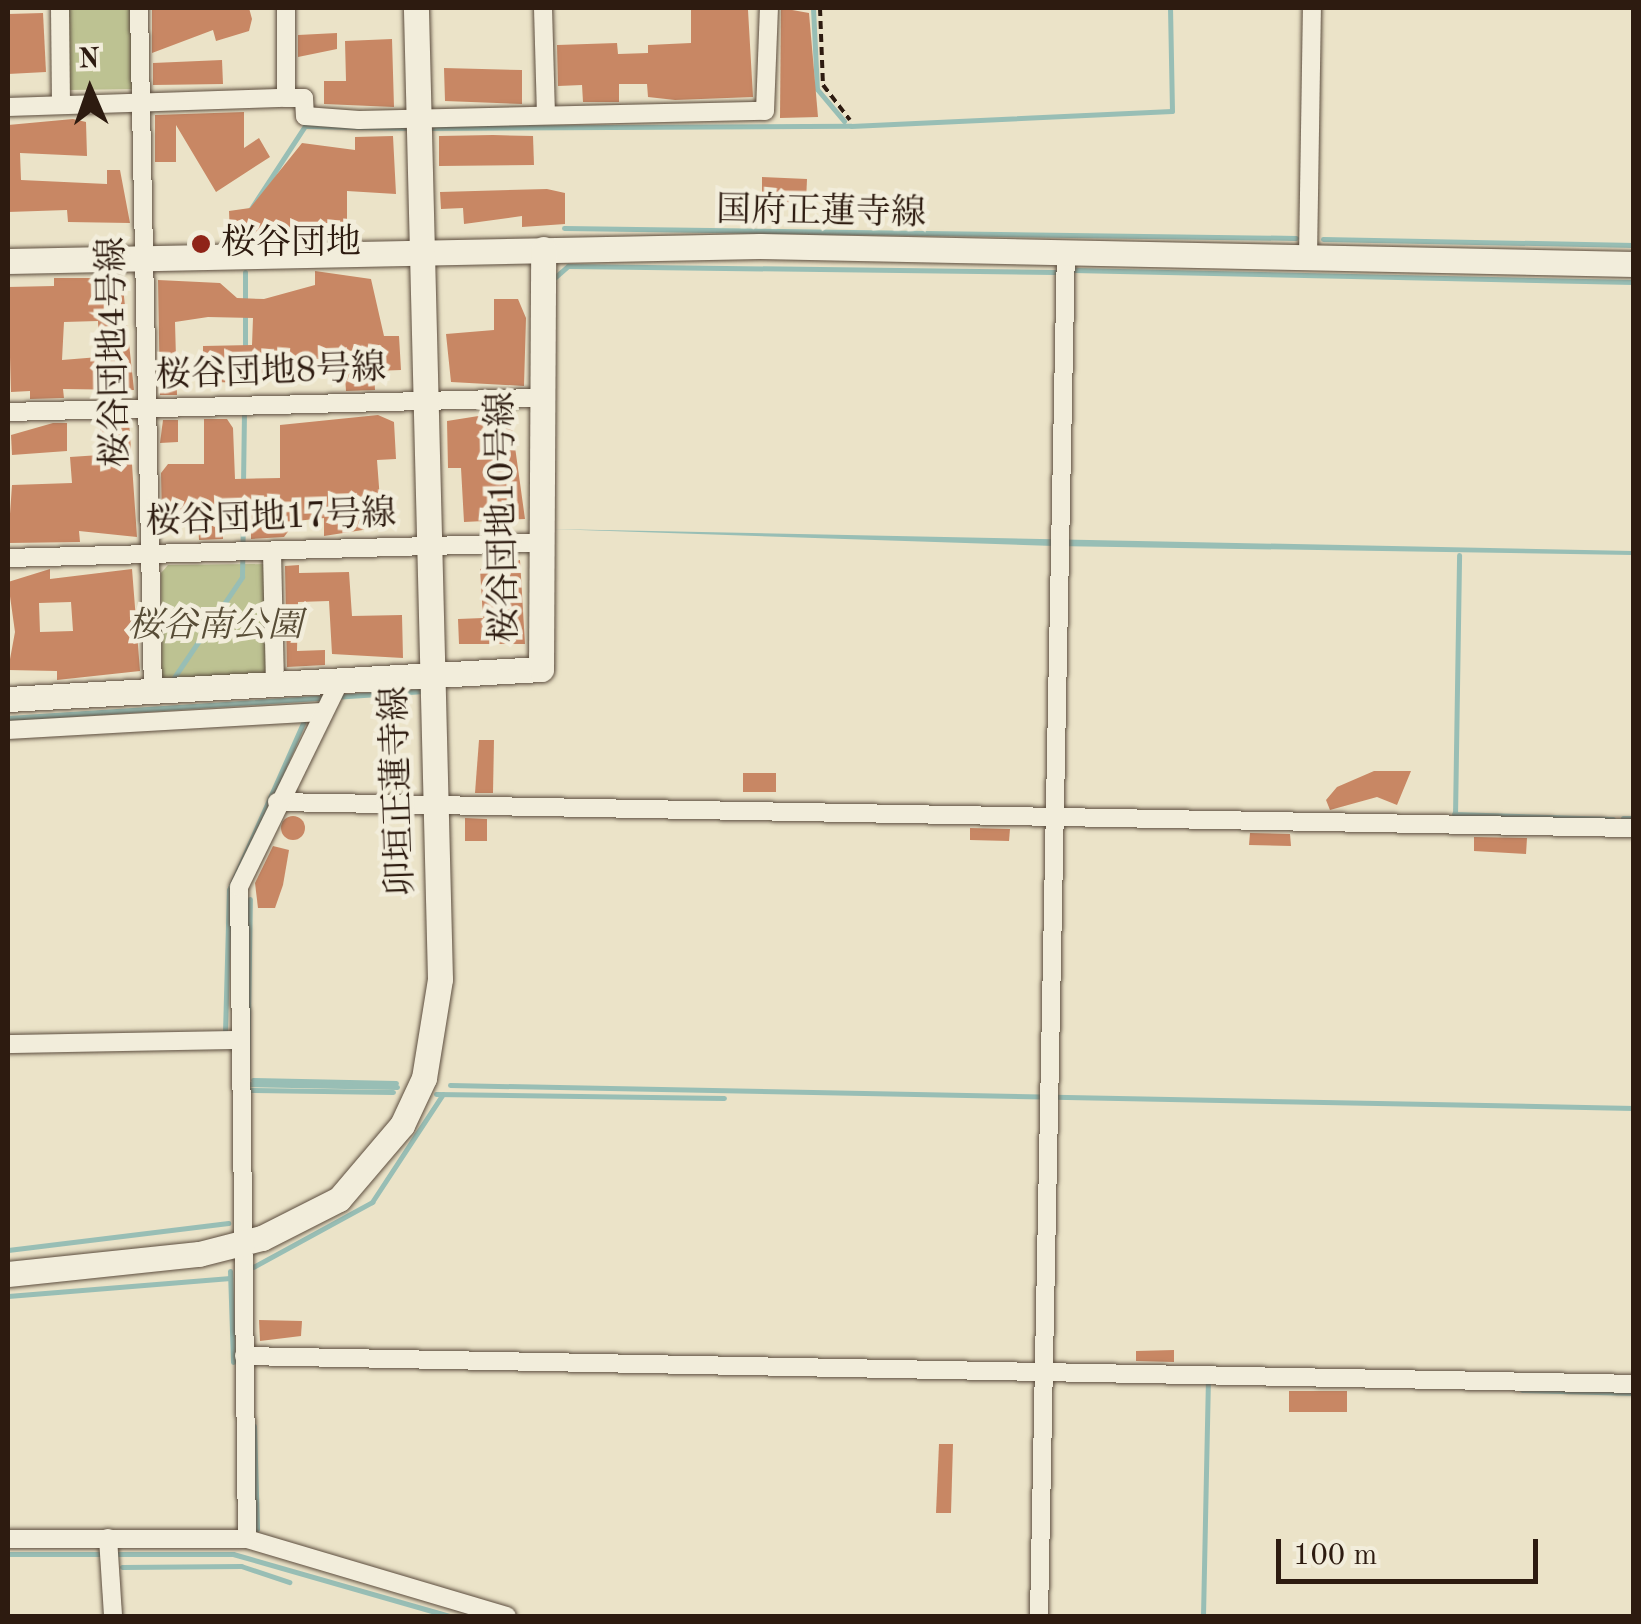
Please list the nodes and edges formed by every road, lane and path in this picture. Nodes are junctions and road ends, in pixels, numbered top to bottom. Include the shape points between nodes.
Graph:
1 (60, 8) edge
2 (140, 8) edge
3 (286, 8) edge
4 (416, 8) edge
5 (543, 8) edge
6 (769, 8) edge
7 (820, 8) edge
8 (1312, 8) edge
9 (286, 98) junction
10 (142, 103) junction
11 (62, 105) junction
12 (8, 107) edge
13 (546, 114) junction
14 (419, 119) junction
15 (850, 120) dead end
16 (543, 249) junction
17 (422, 252) junction
18 (1066, 252) junction
19 (1308, 258) junction
20 (146, 259) junction
21 (8, 261) edge
22 (1634, 264) edge
23 (536, 398) junction
24 (424, 400) junction
25 (148, 410) junction
26 (8, 412) edge
27 (536, 543) junction
28 (427, 547) junction
29 (272, 552) junction
30 (152, 555) junction
31 (8, 558) edge
32 (430, 677) junction
33 (338, 683) junction
34 (276, 688) junction
35 (153, 695) junction
36 (8, 699) edge
37 (321, 712) junction
38 (8, 730) edge
39 (277, 802) junction
40 (435, 805) junction
41 (1054, 817) junction
42 (1634, 828) edge
43 (238, 1040) junction
44 (8, 1044) edge
45 (239, 1245) junction
46 (8, 1274) edge
47 (244, 1356) junction
48 (1043, 1372) junction
49 (1634, 1384) edge
50 (108, 1538) junction
51 (8, 1539) edge
52 (247, 1539) junction
53 (113, 1616) edge
54 (507, 1616) edge
55 (1038, 1616) edge

1 - 11 street
2 - 10 street, 桜谷団地4号線
3 - 9 street
4 - 14 main road, 卯垣正蓮寺線
5 - 13 street
6 - 13 street via 766,111
7 - 15 path via 822,85
8 - 19 street
9 - 10 street
9 - 14 street via 304,98 305,116
10 - 11 street
10 - 20 street, 桜谷団地4号線
11 - 12 street
13 - 14 street
14 - 17 main road, 卯垣正蓮寺線
16 - 17 main road, 国府正蓮寺線
16 - 18 main road, 国府正蓮寺線
16 - 23 main road, 桜谷団地10号線
17 - 20 main road, 国府正蓮寺線
17 - 24 main road, 卯垣正蓮寺線
18 - 19 main road, 国府正蓮寺線
18 - 41 street
19 - 22 main road, 国府正蓮寺線
20 - 21 main road, 国府正蓮寺線
20 - 25 street, 桜谷団地4号線
23 - 24 street, 桜谷団地8号線
23 - 27 main road, 桜谷団地10号線
24 - 25 street, 桜谷団地8号線
24 - 28 main road, 卯垣正蓮寺線
25 - 26 street, 桜谷団地8号線
25 - 30 street, 桜谷団地4号線
27 - 28 street, 桜谷団地17号線
27 - 32 main road, 桜谷団地10号線 via 541,669
28 - 29 street, 桜谷団地17号線
28 - 32 main road, 卯垣正蓮寺線
29 - 30 street, 桜谷団地17号線
29 - 34 street
30 - 31 street, 桜谷団地17号線
30 - 35 street, 桜谷団地4号線
32 - 33 main road, 桜谷団地10号線
32 - 40 main road, 卯垣正蓮寺線
33 - 34 main road, 桜谷団地10号線
33 - 37 street
34 - 35 main road, 桜谷団地10号線
35 - 36 main road, 桜谷団地10号線
37 - 38 street
37 - 39 street
39 - 40 street
39 - 43 street via 239,887
40 - 41 street
40 - 45 main road, 卯垣正蓮寺線 via 440,979 424,1078 402,1125 339,1199
41 - 42 street
41 - 48 street
43 - 44 street
43 - 45 street
45 - 46 main road, 卯垣正蓮寺線
45 - 47 street
47 - 48 street
47 - 52 street
48 - 49 street
48 - 55 street
50 - 51 street
50 - 52 street
50 - 53 street
52 - 54 street

